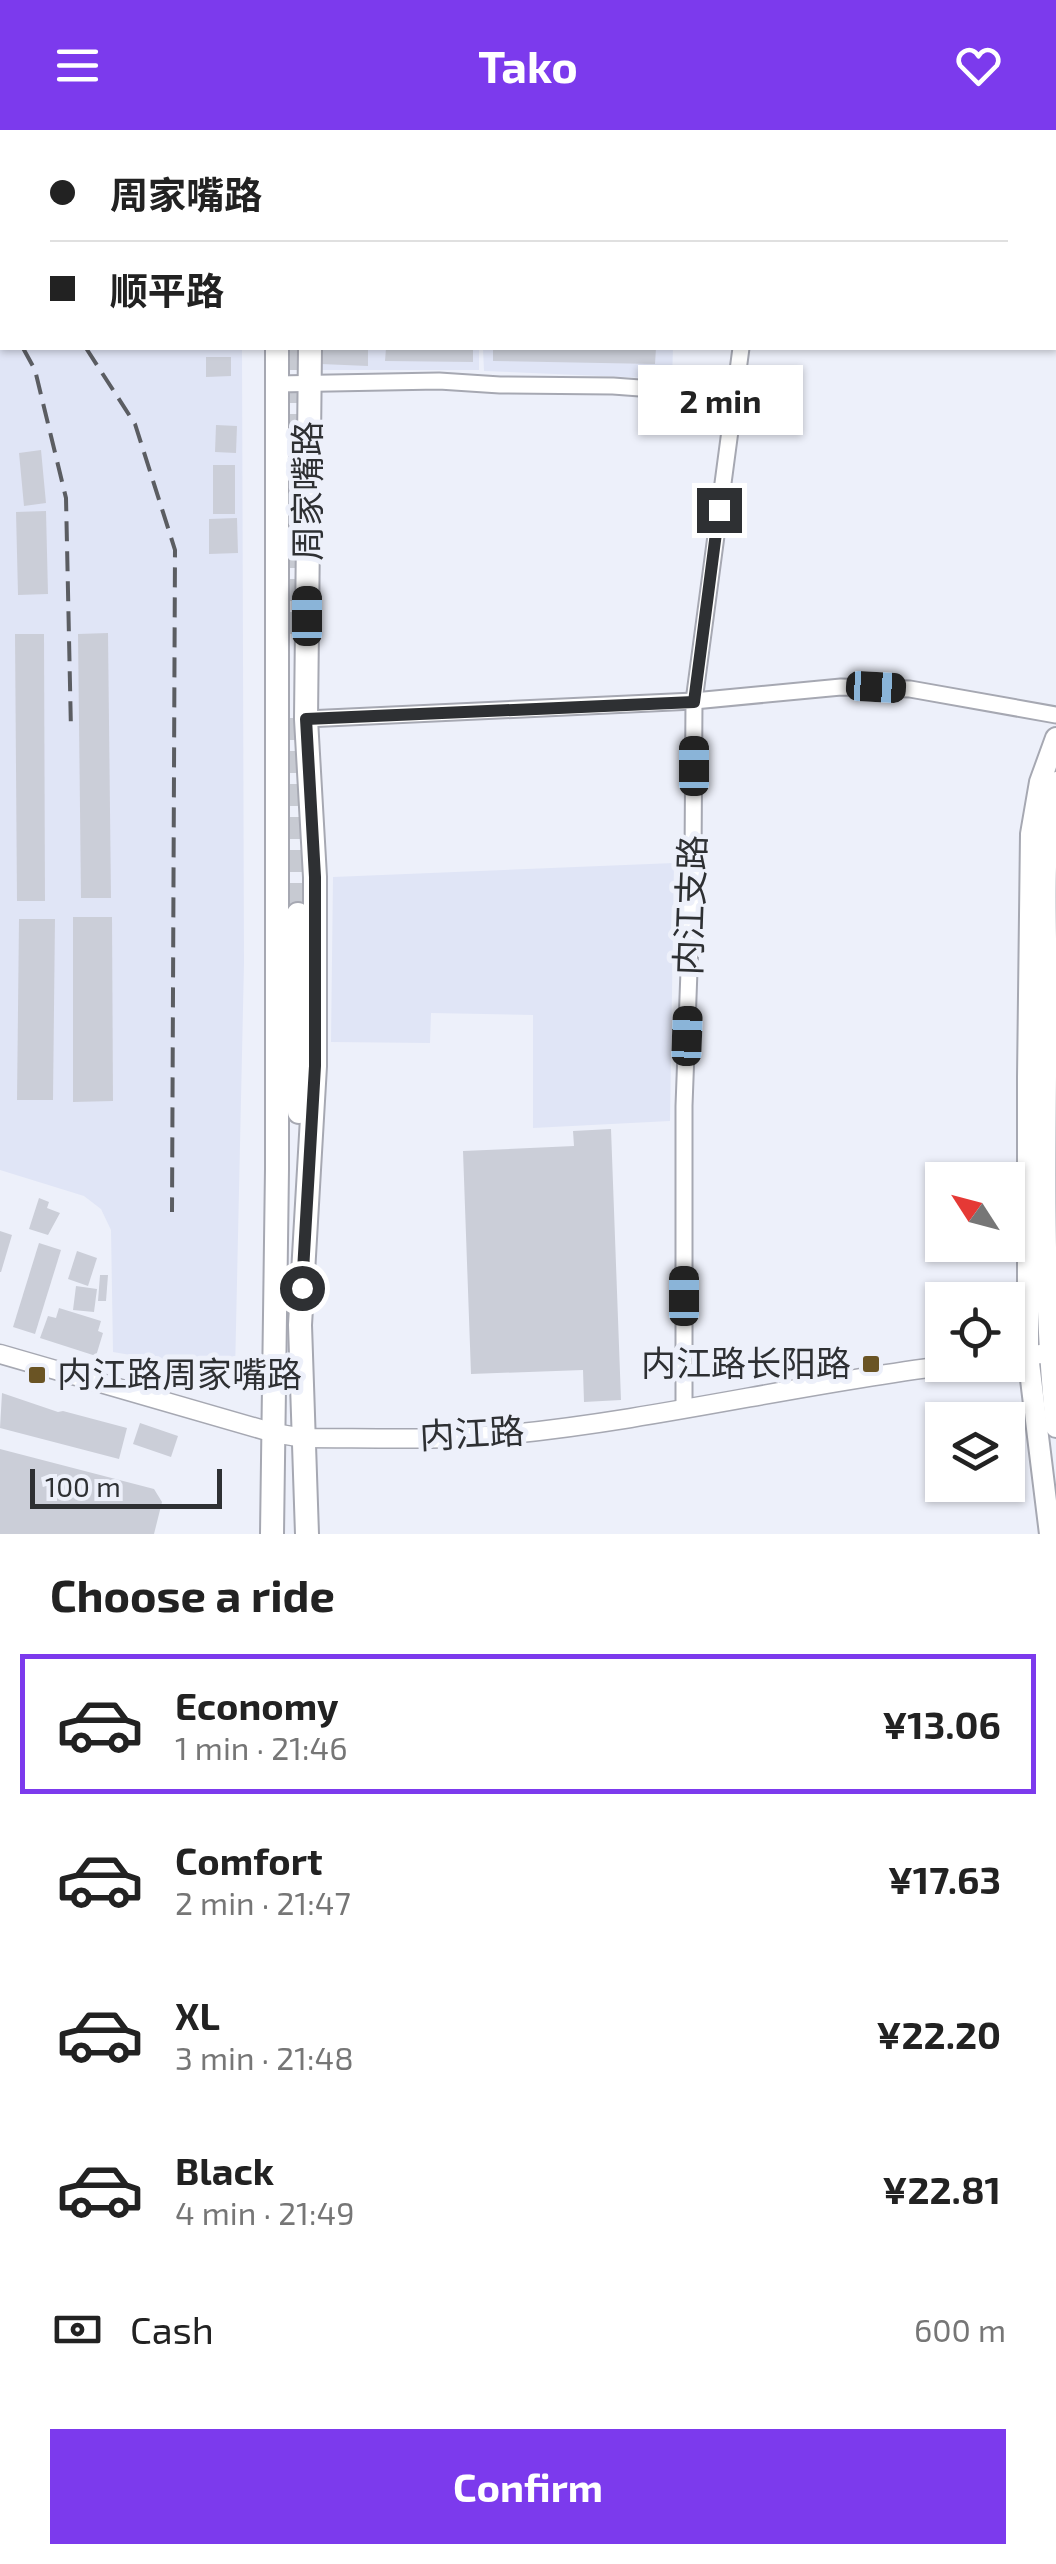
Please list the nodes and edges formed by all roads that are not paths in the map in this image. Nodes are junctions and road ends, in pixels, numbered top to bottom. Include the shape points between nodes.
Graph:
1 (277, 350) edge
2 (310, 350) edge
3 (741, 350) edge
4 (277, 384) junction
5 (308, 385) junction
6 (734, 395) junction
7 (287, 410) dead end
8 (694, 702) junction
9 (1056, 715) edge
10 (306, 719) junction
11 (1056, 738) edge
12 (1056, 782) edge
13 (288, 910) junction
14 (300, 1325) junction
15 (0, 1354) edge
16 (1035, 1354) edge
17 (925, 1368) edge
18 (684, 1410) junction
19 (1056, 1427) edge
20 (274, 1434) junction
21 (304, 1438) junction
22 (272, 1534) edge
23 (307, 1534) edge
24 (1050, 1534) edge

1 - 4 main road, 周家嘴路
2 - 5 main road, 周家嘴路
3 - 6 street, 内江支路
4 - 5 street
4 - 13 main road, 周家嘴路
5 - 6 street via 439,380
5 - 10 main road, 周家嘴路
6 - 8 street, 内江支路
7 - 13 main road
8 - 9 street via 841,687 910,688
8 - 10 street
8 - 18 street, 内江支路
10 - 14 main road, 周家嘴路 via 315,1066
11 - 16 main road via 1031,834
12 - 16 main road via 1047,848 1046,1113
13 - 14 main road
13 - 20 main road, 周家嘴路
14 - 21 main road, 周家嘴路
15 - 20 street, 内江路
16 - 19 main road
16 - 24 main road
17 - 18 street, 内江路
18 - 21 street, 内江路 via 508,1434
20 - 21 street, 内江路
20 - 22 main road, 周家嘴路
21 - 23 main road, 周家嘴路

